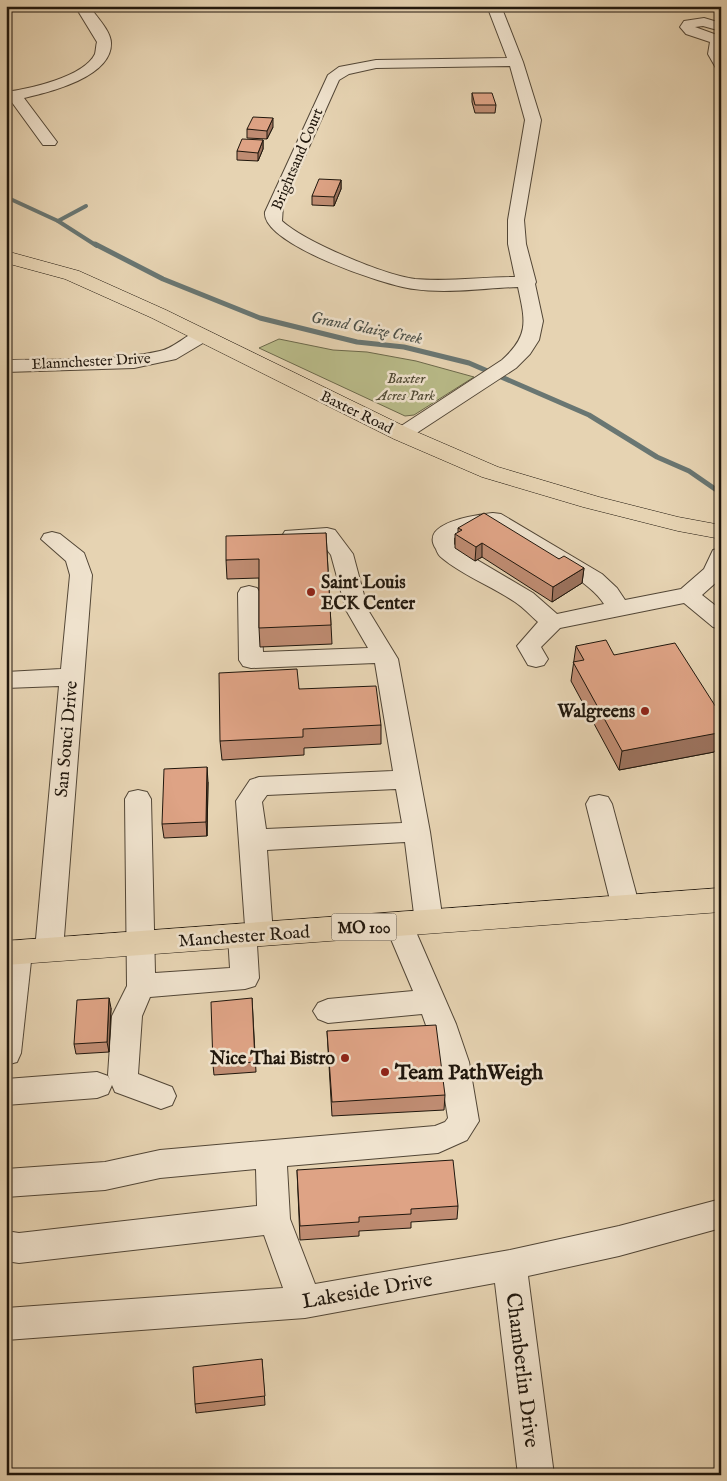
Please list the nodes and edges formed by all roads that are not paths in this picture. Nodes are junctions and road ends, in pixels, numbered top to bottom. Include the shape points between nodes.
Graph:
1 (82, 6) edge
2 (494, 6) edge
3 (720, 35) edge
4 (516, 62) junction
5 (721, 65) edge
6 (11, 96) edge
7 (49, 142) dead end
8 (6, 257) edge
9 (527, 282) junction
10 (201, 336) junction
11 (6, 366) edge
12 (402, 434) junction
13 (721, 532) edge
14 (271, 536) edge
15 (52, 539) dead end
16 (718, 567) edge
17 (249, 593) dead end
18 (688, 595) junction
19 (618, 608) junction
20 (552, 622) junction
21 (721, 622) edge
22 (384, 655) junction
23 (536, 659) dead end
24 (71, 677) junction
25 (6, 680) edge
26 (407, 779) junction
27 (138, 799) dead end
28 (600, 804) dead end
29 (417, 832) junction
30 (253, 836) junction
31 (721, 900) edge
32 (626, 908) junction
33 (414, 924) junction
34 (250, 936) junction
35 (142, 944) junction
36 (49, 950) junction
37 (12, 953) edge
38 (141, 986) junction
39 (431, 1001) junction
40 (328, 1011) dead end
41 (6, 1053) edge
42 (97, 1085) dead end
43 (6, 1092) edge
44 (161, 1096) dead end
45 (271, 1154) junction
46 (6, 1183) edge
47 (721, 1213) edge
48 (274, 1219) junction
49 (6, 1246) edge
50 (510, 1264) junction
51 (305, 1302) junction
52 (6, 1324) edge
53 (536, 1475) edge

1 - 6 street via 104,42 99,60 66,81
2 - 4 street
3 - 5 street via 714,54
4 - 9 street via 533,120 516,220
4 - 9 street, Brightsand Court via 376,64 338,73 272,214 282,231 392,279 414,284
6 - 7 street
8 - 10 main road, Baxter Road via 72,275
9 - 12 street via 534,320 533,332 522,353 475,388
10 - 11 street, Elannchester Drive via 169,355 134,362
10 - 12 main road, Baxter Road
12 - 13 main road, Baxter Road via 490,472 591,502
14 - 22 street via 327,535 342,554 357,610
15 - 24 street, San Souci Drive via 76,558 80,575
16 - 18 street
17 - 22 street via 251,660
18 - 19 street
18 - 21 street
19 - 20 street
19 - 20 street via 609,593 594,579 493,519 464,524 444,535 443,547 449,553 525,598
20 - 23 street via 529,646
22 - 26 street
24 - 25 street
24 - 36 street, San Souci Drive
26 - 29 street
26 - 30 street via 259,786 249,801
27 - 35 street
28 - 32 street
29 - 30 street via 268,840
29 - 33 street
30 - 34 street
31 - 32 main road, Manchester Road / MO 100
32 - 33 main road, Manchester Road / MO 100
33 - 34 main road, Manchester Road / MO 100
33 - 39 street
34 - 35 main road, Manchester Road / MO 100
34 - 38 street via 245,978
35 - 36 main road, Manchester Road / MO 100
35 - 38 street
36 - 37 main road, Manchester Road / MO 100
37 - 41 street
38 - 44 street via 127,1016 124,1075 126,1083
39 - 40 street
39 - 45 street via 454,1062 464,1121 456,1131 438,1139
42 - 43 street
45 - 46 street via 160,1164 105,1176
45 - 48 street
47 - 50 street, Lakeside Drive via 619,1241
48 - 49 street via 19,1248
48 - 51 street
50 - 51 street, Lakeside Drive
50 - 53 street, Chamberlin Drive
51 - 52 street, Lakeside Drive

